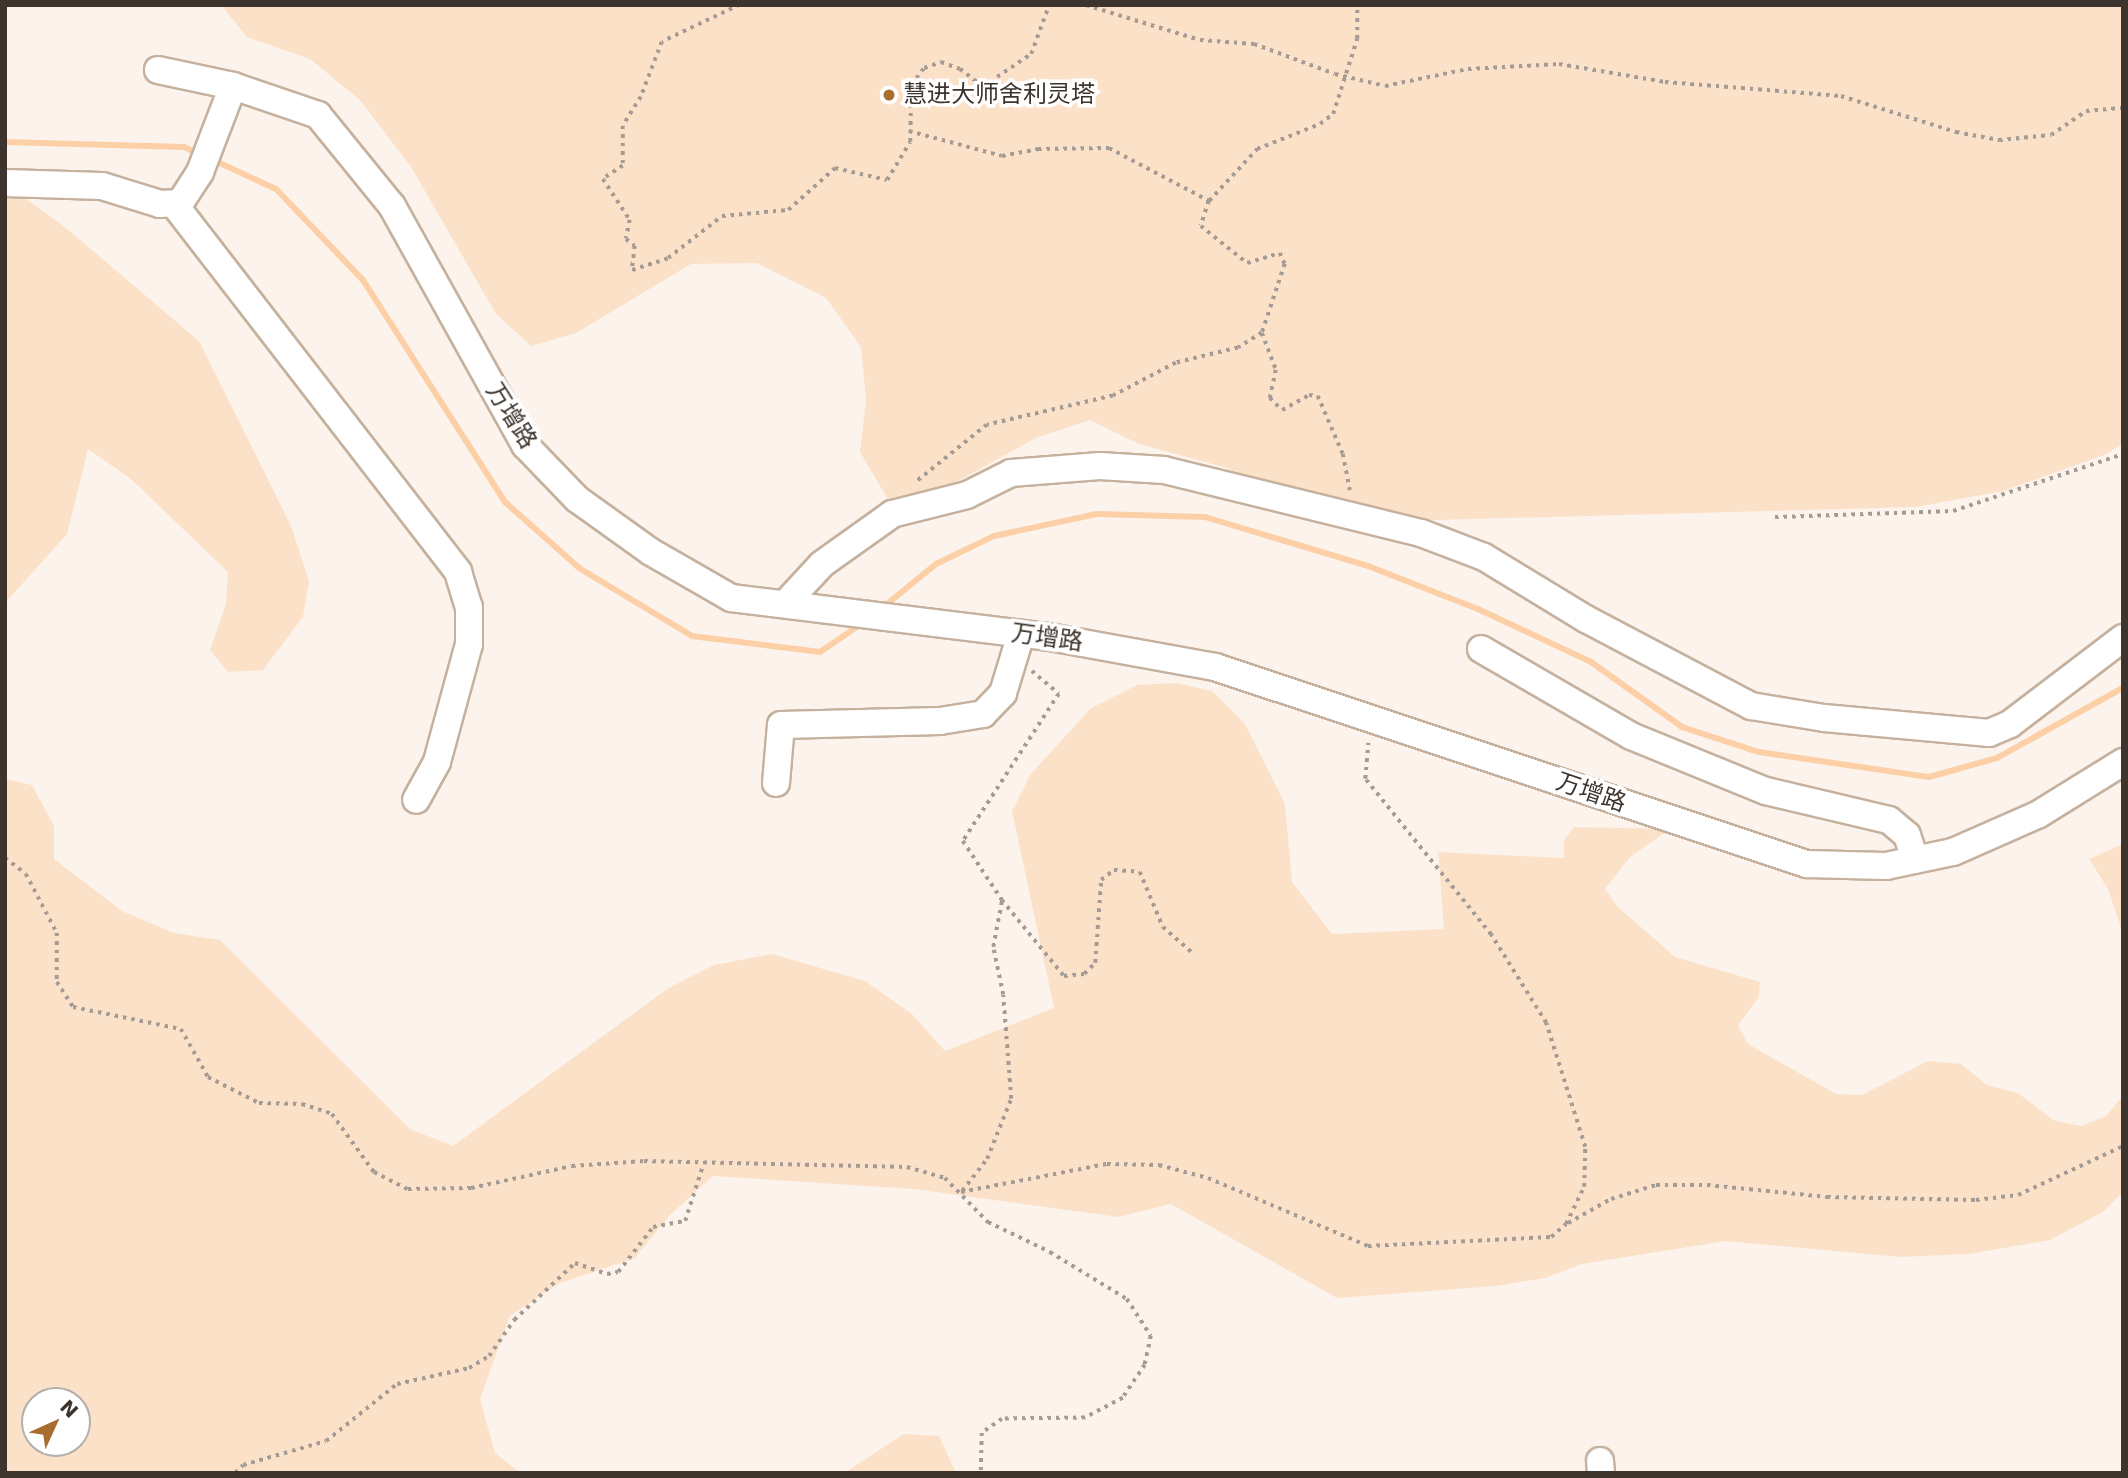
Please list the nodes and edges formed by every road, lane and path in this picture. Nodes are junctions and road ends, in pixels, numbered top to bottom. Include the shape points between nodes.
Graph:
1 (740, 5) edge
2 (1049, 5) edge
3 (1086, 5) edge
4 (1357, 5) edge
5 (158, 70) dead end
6 (1347, 77) junction
7 (233, 86) junction
8 (2123, 108) edge
9 (909, 131) junction
10 (5, 183) edge
11 (1209, 201) junction
12 (174, 204) junction
13 (1262, 333) junction
14 (2123, 454) edge
15 (914, 485) dead end
16 (1355, 516) junction
17 (1775, 517) dead end
18 (785, 604) junction
19 (1021, 634) junction
20 (2123, 638) edge
21 (1481, 649) dead end
22 (1013, 660) junction
23 (1370, 719) junction
24 (2123, 762) edge
25 (776, 783) dead end
26 (416, 800) dead end
27 (5, 858) edge
28 (1915, 860) junction
29 (1002, 900) junction
30 (1194, 954) dead end
31 (2123, 1146) edge
32 (702, 1165) junction
33 (961, 1192) junction
34 (1566, 1224) junction
35 (235, 1473) edge
36 (981, 1473) edge

1 - 9 path via 662,42 641,97 623,126 623,166 603,179 630,220 626,239 635,246 632,270 668,258 722,216 788,210 835,168 887,180 910,142
2 - 9 path via 1031,54 997,77 991,92 960,69 941,62 924,68 911,85
3 - 6 path via 1200,40 1254,44
4 - 6 path via 1357,39
5 - 7 street, 万增路
6 - 8 path via 1385,86 1468,69 1559,64 1665,82 1841,96 1956,132 1999,140 2051,135 2085,111
6 - 11 path via 1333,114 1320,124 1257,149
7 - 12 street via 200,172 180,203
7 - 18 street, 万增路 via 318,116 366,172 392,206 525,445 577,499 652,552 731,598
9 - 11 path via 1002,156 1038,149 1109,148
10 - 12 street via 102,186
11 - 13 path via 1201,226 1247,263 1280,253 1285,264
12 - 26 street via 458,572 469,607 469,644 438,762
13 - 15 path via 1238,348 1175,363 1113,396 987,425
13 - 16 path via 1276,370 1270,398 1282,410 1309,395 1318,396 1343,454
14 - 17 path via 1953,512
16 - 18 street via 1164,470 1100,466 1011,473 967,495 892,514 821,564
16 - 20 street via 1421,533 1484,557 1677,669 1751,706 1824,718 1989,733 2010,724
18 - 19 street, 万增路
19 - 22 street
19 - 23 street, 万增路 via 1215,667
21 - 28 street via 1631,736 1766,791 1889,820 1908,835
22 - 25 street via 1003,693 983,714 940,720 781,725
22 - 29 path via 1046,680 1059,694 963,841
23 - 28 street, 万增路 via 1807,864 1886,866
23 - 34 path via 1365,779 1491,935 1546,1023 1585,1147 1584,1187
24 - 28 street, 万增路 via 2039,814 1953,852
27 - 32 path via 26,874 57,933 57,982 73,1007 181,1029 208,1077 259,1103 302,1104 331,1114 374,1172 408,1189 471,1188 572,1166 644,1161
29 - 30 path via 1064,976 1084,974 1095,963 1100,936 1101,880 1114,870 1140,872 1163,927
29 - 33 path via 993,947 1003,995 1011,1100 987,1159
31 - 34 path via 2018,1195 1976,1200 1828,1197 1707,1185 1656,1185 1611,1199
32 - 33 path via 907,1167 945,1178
32 - 35 path via 685,1221 653,1227 618,1272 575,1263 514,1320 489,1356 469,1368 397,1384 326,1441 243,1465
33 - 34 path via 1107,1164 1159,1165 1219,1182 1368,1246 1551,1237
33 - 36 path via 988,1222 1050,1252 1127,1299 1151,1336 1145,1365 1122,1398 1085,1418 1002,1419 982,1433

